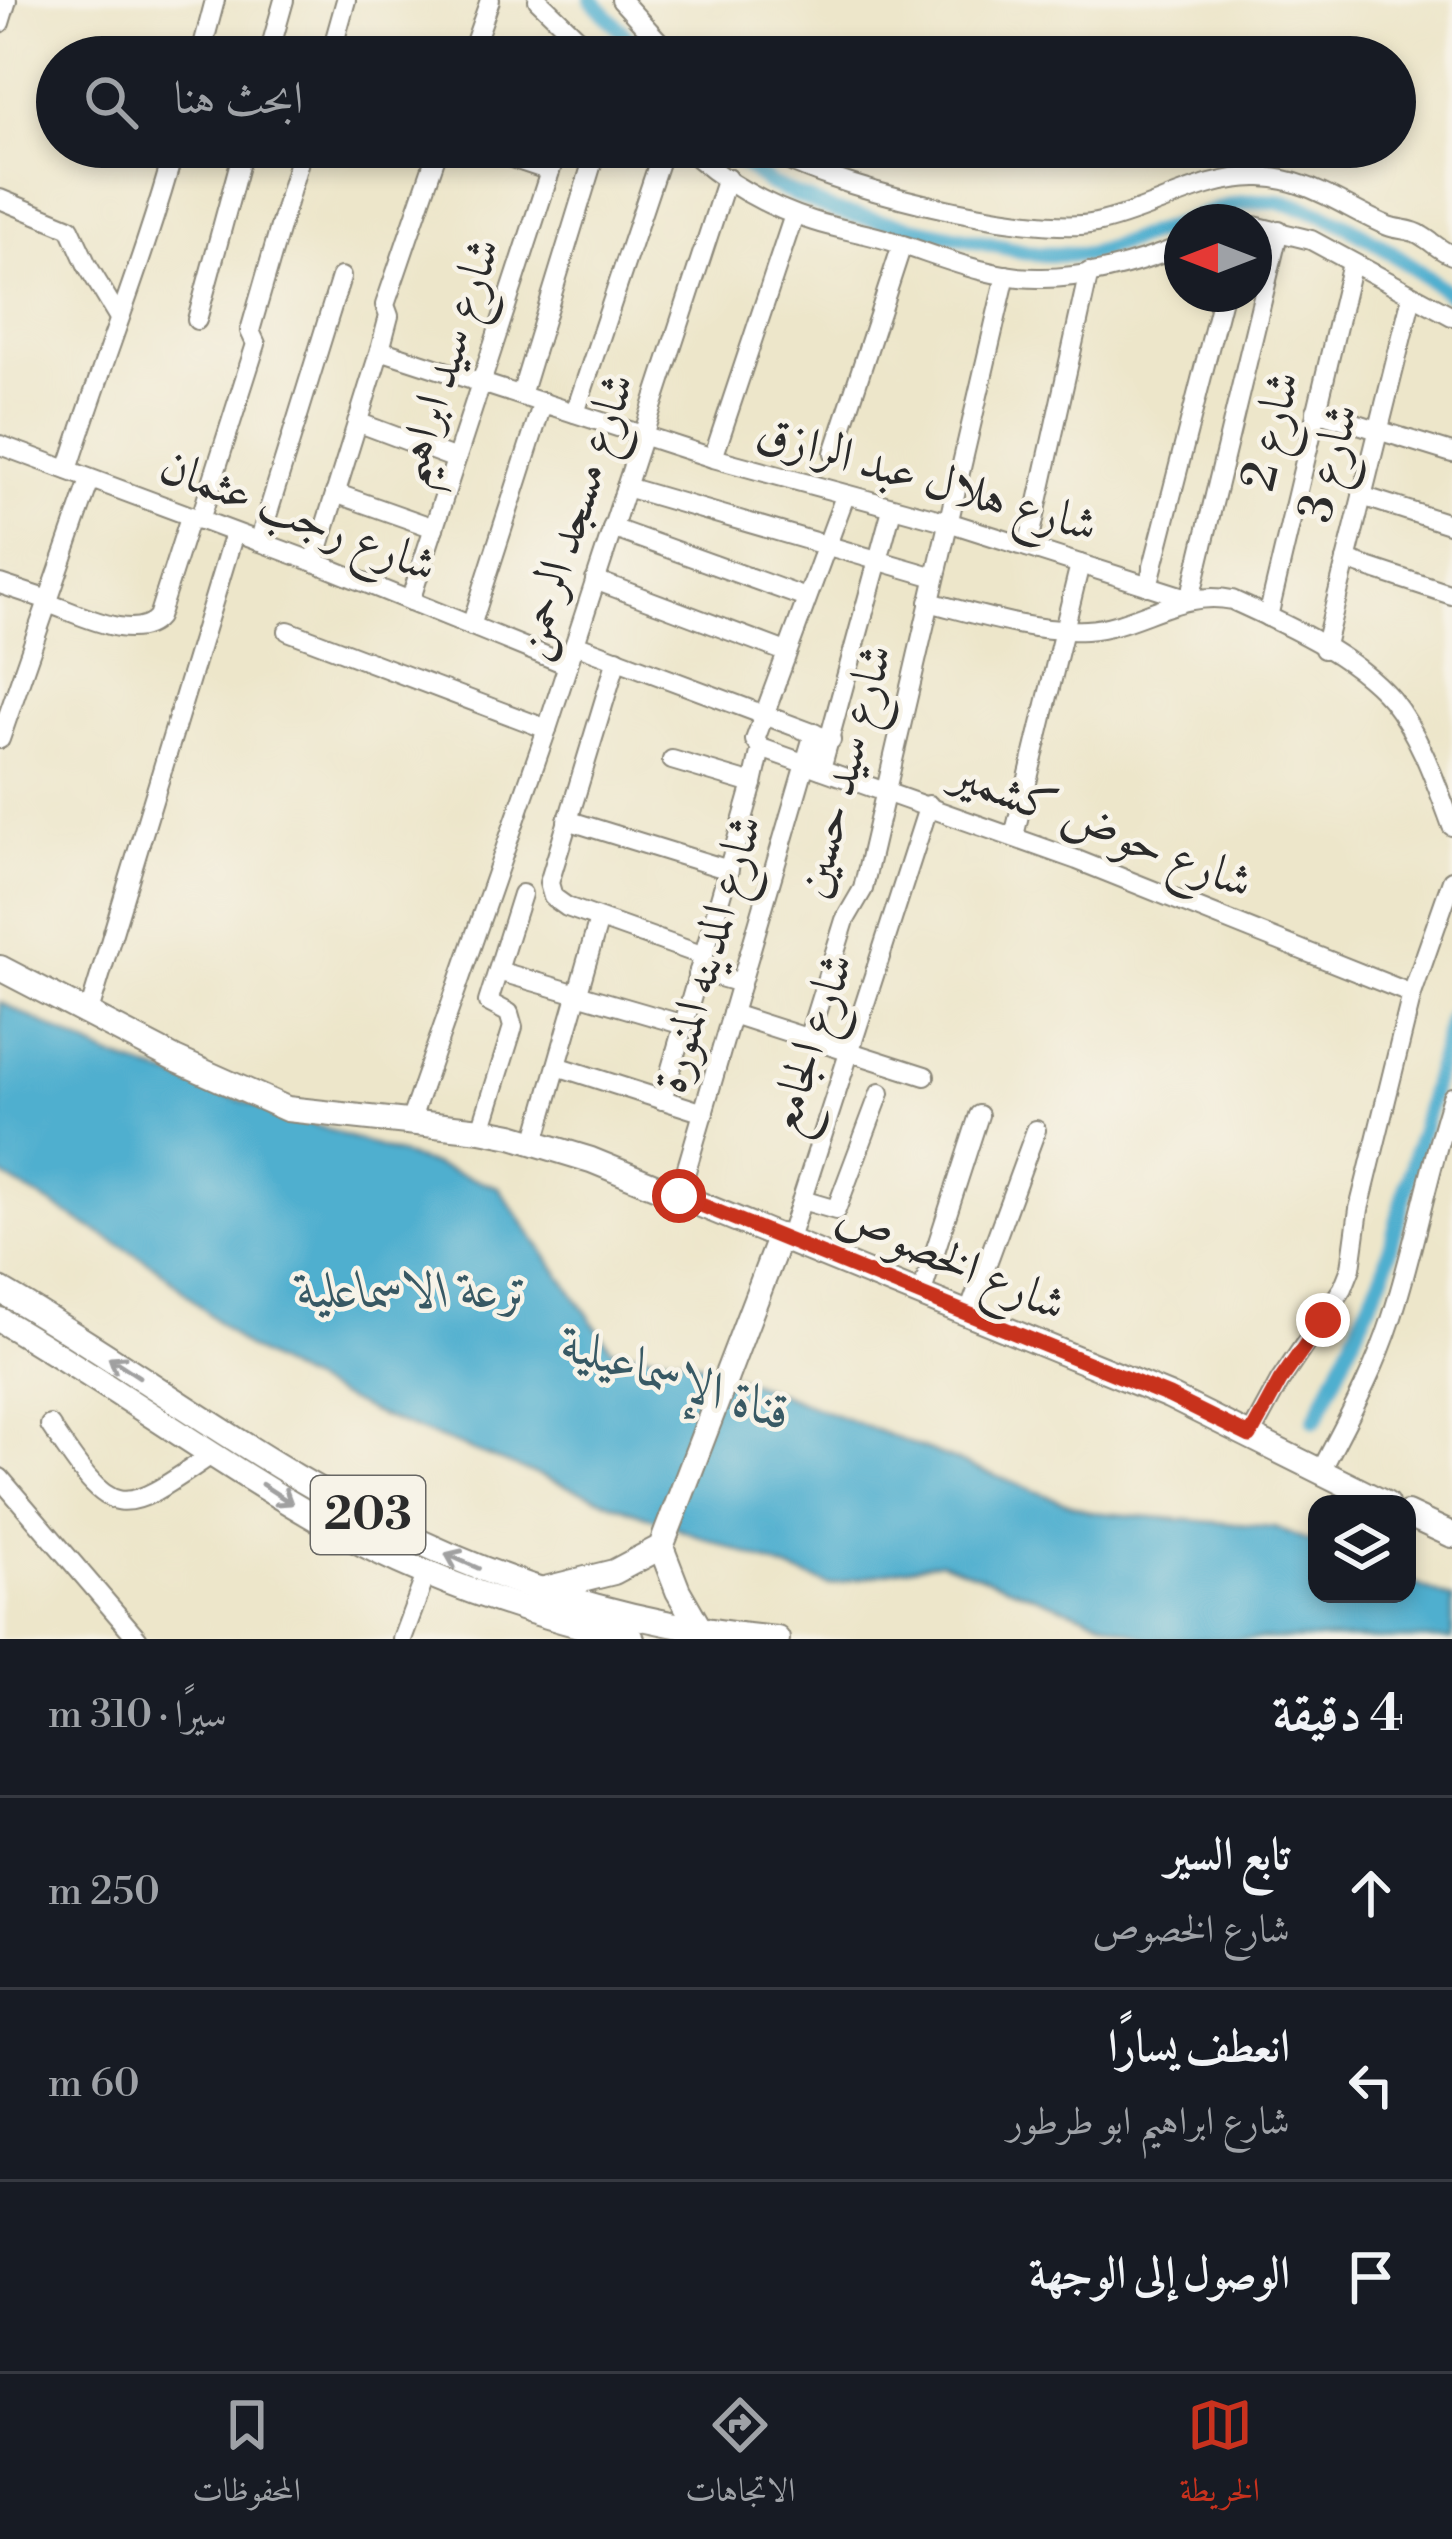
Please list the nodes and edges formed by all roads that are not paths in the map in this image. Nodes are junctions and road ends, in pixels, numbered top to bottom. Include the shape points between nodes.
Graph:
1 (7, 0) edge
2 (215, 0) edge
3 (284, 0) edge
4 (346, 0) edge
5 (490, 0) edge
6 (538, 0) edge
7 (621, 0) edge
8 (639, 9) edge
9 (0, 22) edge
10 (206, 36) edge
11 (274, 36) edge
12 (336, 36) edge
13 (477, 36) edge
14 (573, 36) edge
15 (658, 36) edge
16 (169, 168) edge
17 (238, 168) edge
18 (298, 168) edge
19 (432, 168) edge
20 (541, 168) edge
21 (551, 168) edge
22 (591, 168) edge
23 (657, 168) edge
24 (714, 168) edge
25 (800, 168) edge
26 (550, 171) junction
27 (727, 178) junction
28 (0, 199) edge
29 (794, 215) junction
30 (1272, 229) edge
31 (1279, 230) junction
32 (902, 245) junction
33 (1164, 252) edge
34 (1452, 255) edge
35 (1352, 262) junction
36 (1089, 272) junction
37 (1006, 275) junction
38 (341, 277) dead end
39 (1412, 296) junction
40 (1218, 312) edge
41 (1452, 316) edge
42 (119, 318) junction
43 (197, 320) dead end
44 (380, 350) junction
45 (482, 382) junction
46 (521, 395) junction
47 (543, 402) junction
48 (1316, 411) junction
49 (574, 412) junction
50 (357, 422) junction
51 (1378, 430) junction
52 (643, 435) junction
53 (0, 446) edge
54 (1450, 446) edge
55 (833, 453) dead end
56 (713, 458) junction
57 (456, 459) junction
58 (68, 470) junction
59 (90, 480) junction
60 (626, 487) junction
61 (335, 494) junction
62 (844, 496) junction
63 (1362, 496) junction
64 (892, 509) junction
65 (195, 519) junction
66 (948, 522) junction
67 (1452, 525) edge
68 (434, 528) junction
69 (612, 528) junction
70 (234, 532) junction
71 (259, 542) junction
72 (826, 545) junction
73 (1028, 547) junction
74 (877, 560) junction
75 (1346, 560) junction
76 (314, 562) junction
77 (1080, 564) junction
78 (935, 577) junction
79 (595, 580) junction
80 (0, 584) edge
81 (1148, 586) junction
82 (1452, 596) edge
83 (806, 598) junction
84 (1190, 599) junction
85 (410, 601) junction
86 (47, 602) junction
87 (929, 602) junction
88 (1268, 617) junction
89 (471, 626) junction
90 (1064, 629) junction
91 (288, 631) dead end
92 (575, 644) junction
93 (1324, 649) junction
94 (786, 652) junction
95 (616, 659) junction
96 (568, 665) junction
97 (0, 666) edge
98 (22, 674) junction
99 (764, 714) junction
100 (547, 729) junction
101 (822, 736) junction
102 (0, 739) edge
103 (758, 746) junction
104 (672, 760) dead end
105 (813, 766) junction
106 (753, 784) junction
107 (887, 792) junction
108 (929, 805) junction
109 (568, 820) junction
110 (1452, 826) edge
111 (1014, 836) junction
112 (729, 870) junction
113 (1452, 880) edge
114 (522, 893) dead end
115 (599, 919) junction
116 (702, 964) junction
117 (0, 968) edge
118 (498, 971) junction
119 (741, 983) junction
120 (578, 993) junction
121 (1412, 994) junction
122 (89, 1012) junction
123 (732, 1014) junction
124 (684, 1024) junction
125 (808, 1039) junction
126 (850, 1052) junction
127 (557, 1066) junction
128 (925, 1076) dead end
129 (880, 1093) dead end
130 (1452, 1097) edge
131 (662, 1100) junction
132 (704, 1113) junction
133 (979, 1115) dead end
134 (410, 1122) junction
135 (481, 1130) junction
136 (1036, 1130) dead end
137 (536, 1142) junction
138 (679, 1196) junction
139 (802, 1200) junction
140 (784, 1238) junction
141 (0, 1290) edge
142 (921, 1295) junction
143 (968, 1315) junction
144 (0, 1321) edge
145 (50, 1425) dead end
146 (1250, 1436) junction
147 (214, 1453) junction
148 (1321, 1471) junction
149 (0, 1478) edge
150 (1368, 1495) edge
151 (1416, 1518) edge
152 (1452, 1535) edge
153 (661, 1545) junction
154 (427, 1572) junction
155 (536, 1590) junction
156 (701, 1631) junction
157 (138, 1639) edge
158 (402, 1639) edge
159 (632, 1639) edge
160 (778, 1639) edge

1 - 9 street
2 - 10 street
3 - 11 street
4 - 12 street
5 - 13 street
6 - 14 street
7 - 8 street
8 - 15 street
16 - 42 street
17 - 43 street
18 - 65 street via 250,331 256,344
19 - 44 street via 385,305
20 - 26 street
21 - 26 street, شارع سيد ابراهيم
22 - 46 street
23 - 49 street
24 - 27 street
25 - 34 street via 1061,228 1118,218 1232,178 1277,178 1421,234
26 - 45 street, شارع سيد ابراهيم
27 - 29 street
27 - 52 street, شارع مسجد الرحمن
28 - 42 street via 70,228
29 - 32 street
29 - 56 street
30 - 31 street
31 - 35 street
31 - 84 street
32 - 37 street
32 - 55 street
33 - 36 street
35 - 39 street
35 - 48 street, شارع 2
36 - 37 street
36 - 73 street
37 - 66 street, شارع سيد حسين
38 - 71 street
39 - 41 street
39 - 51 street, شارع 3
40 - 81 street
42 - 58 street
44 - 45 street, شارع هلال عبد الرازق
44 - 50 street
45 - 46 street, شارع هلال عبد الرازق
45 - 57 street, شارع سيد ابراهيم
46 - 47 street, شارع هلال عبد الرازق
47 - 49 street, شارع هلال عبد الرازق
47 - 89 street
48 - 51 street
48 - 88 street, شارع 2
49 - 52 street, شارع هلال عبد الرازق
50 - 57 street
50 - 61 street
51 - 54 street
51 - 63 street, شارع 3
52 - 56 street, شارع هلال عبد الرازق
52 - 60 street, شارع مسجد الرحمن
53 - 58 street, شارع رجب عثمان
56 - 62 street, شارع هلال عبد الرازق
57 - 68 street, شارع سيد ابراهيم
58 - 59 street, شارع رجب عثمان
59 - 65 street, شارع رجب عثمان
59 - 86 street
60 - 69 street, شارع مسجد الرحمن
60 - 72 street
61 - 68 street
61 - 76 street
62 - 64 street, شارع هلال عبد الرازق
62 - 72 street
63 - 67 street
63 - 75 street, شارع 3
64 - 66 street, شارع هلال عبد الرازق
64 - 74 street, شارع المدينه المنورة
65 - 70 street, شارع رجب عثمان
65 - 86 street via 151,625 126,628
66 - 73 street, شارع هلال عبد الرازق
66 - 78 street, شارع سيد حسين
68 - 85 street, شارع سيد ابراهيم
69 - 79 street, شارع مسجد الرحمن
69 - 83 street
70 - 71 street, شارع رجب عثمان
70 - 122 street
71 - 76 street, شارع رجب عثمان
72 - 74 street
72 - 83 street
73 - 77 street, شارع هلال عبد الرازق
74 - 78 street
74 - 101 street, شارع المدينه المنورة
75 - 82 street
75 - 93 street, شارع 3
76 - 85 street, شارع رجب عثمان
77 - 81 street, شارع هلال عبد الرازق
77 - 90 street
78 - 87 street, شارع سيد حسين
79 - 92 street, شارع مسجد الرحمن
79 - 94 street
80 - 86 street
81 - 84 street, شارع هلال عبد الرازق
83 - 94 street
84 - 88 street, شارع هلال عبد الرازق via 1232,600
84 - 90 street via 1112,626
85 - 89 street, شارع رجب عثمان
86 - 98 street
87 - 90 street
87 - 107 street, شارع سيد حسين
88 - 93 street, شارع هلال عبد الرازق
89 - 96 street, شارع رجب عثمان
90 - 111 street
91 - 100 street
92 - 95 street
92 - 96 street, شارع مسجد الرحمن
93 - 110 street, شارع هلال عبد الرازق via 1394,704
94 - 99 street
95 - 99 street
95 - 109 street
96 - 100 street, شارع مسجد الرحمن
97 - 98 street
98 - 102 street
99 - 101 street
99 - 103 street
100 - 134 street, شارع مسجد الرحمن
101 - 105 street, شارع المدينه المنورة
103 - 105 street, شارع حوض كشمير
103 - 106 street
104 - 106 street
105 - 107 street, شارع حوض كشمير
105 - 119 street, شارع المدينه المنورة
106 - 112 street
107 - 108 street, شارع حوض كشمير
107 - 125 street, شارع سيد حسين via 863,889 845,920
108 - 111 street, شارع حوض كشمير
108 - 126 street, شارع الجامع
109 - 112 street
109 - 115 street via 549,884 558,902
111 - 121 street, شارع حوض كشمير
112 - 116 street
113 - 121 street
114 - 118 street
115 - 116 street
115 - 120 street
116 - 119 street
116 - 124 street
117 - 122 main road, شارع الخصوص
118 - 120 street
118 - 135 street via 488,1002 509,1012 513,1027
119 - 123 street, شارع المدينه المنورة
120 - 124 street
120 - 127 street
121 - 146 street via 1351,1268
122 - 134 main road, شارع الخصوص via 286,1109
123 - 125 street
123 - 132 street, شارع المدينه المنورة
124 - 131 street
125 - 126 street
126 - 128 street
126 - 139 street, شارع الجامع
127 - 131 street
127 - 137 street
129 - 139 street via 836,1210
130 - 148 street via 1390,1324
131 - 132 street
132 - 138 street, شارع المدينه المنورة
133 - 142 street
134 - 135 main road, شارع الخصوص
135 - 137 main road, شارع الخصوص
136 - 143 street
137 - 138 main road, شارع الخصوص
138 - 140 main road, شارع الخصوص
139 - 140 street, شارع الجامع
140 - 142 main road, شارع الخصوص
140 - 153 main road
155 -> 141 main road, 203 via 297,1477
142 - 143 main road, شارع الخصوص
143 - 146 main road, شارع الخصوص
144 - 147 main road, 203
145 - 147 street via 89,1484 126,1502 161,1490
146 - 148 main road, شارع الخصوص
147 -> 154 main road, 203 via 334,1529
148 - 150 main road, شارع الخصوص
149 - 157 street
151 - 152 main road
153 - 155 main road via 589,1581
153 - 156 main road
154 - 158 street
154 - 159 main road, 203
155 - 156 main road, 203
156 - 160 main road, 203

